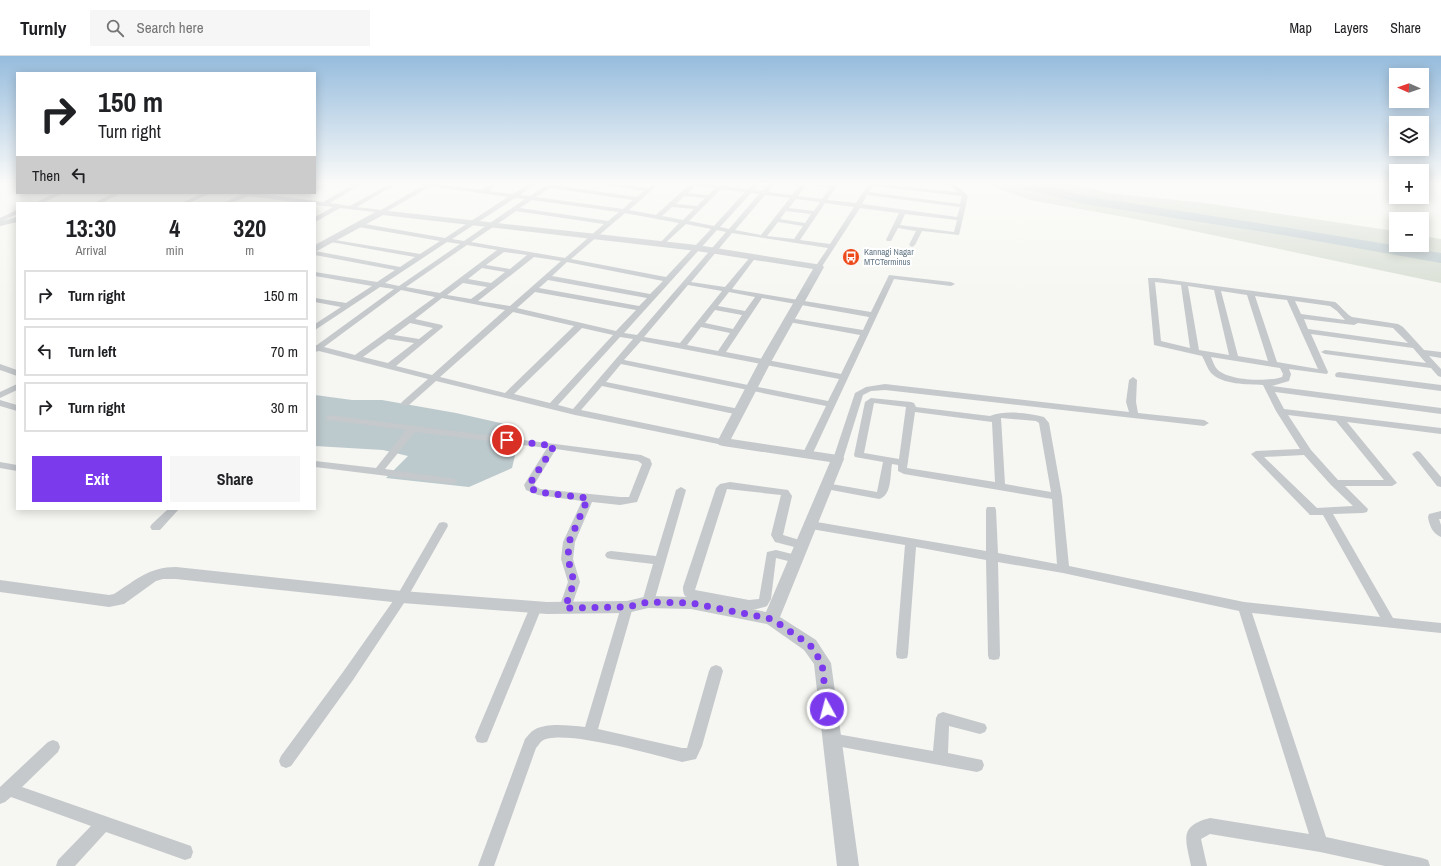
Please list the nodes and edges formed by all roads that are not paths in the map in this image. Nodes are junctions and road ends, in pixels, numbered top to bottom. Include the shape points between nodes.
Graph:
1 (11, 221) edge
2 (365, 221) edge
3 (463, 221) edge
4 (497, 221) edge
5 (591, 221) edge
6 (612, 221) edge
7 (679, 221) edge
8 (723, 221) edge
9 (740, 221) edge
10 (776, 221) edge
11 (782, 221) edge
12 (810, 221) edge
13 (848, 221) edge
14 (898, 221) edge
15 (960, 221) edge
16 (474, 222) junction
17 (686, 222) junction
18 (609, 223) junction
19 (0, 224) edge
20 (359, 224) junction
21 (493, 224) junction
22 (807, 225) junction
23 (895, 226) junction
24 (716, 228) junction
25 (920, 229) junction
26 (731, 231) junction
27 (592, 237) junction
28 (763, 237) junction
29 (331, 240) junction
30 (448, 240) junction
31 (889, 240) dead end
32 (796, 241) junction
33 (466, 243) junction
34 (662, 244) junction
35 (912, 245) dead end
36 (365, 246) junction
37 (831, 246) junction
38 (316, 248) edge
39 (697, 248) junction
40 (503, 249) junction
41 (390, 250) junction
42 (714, 251) junction
43 (316, 253) edge
44 (533, 254) junction
45 (422, 256) junction
46 (752, 257) junction
47 (343, 259) junction
48 (566, 260) junction
49 (369, 263) junction
50 (481, 266) junction
51 (819, 266) junction
52 (402, 269) junction
53 (511, 271) junction
54 (316, 274) edge
55 (546, 277) junction
56 (461, 280) junction
57 (668, 280) junction
58 (686, 283) junction
59 (380, 284) junction
60 (951, 284) dead end
61 (1184, 284) junction
62 (585, 285) junction
63 (492, 286) junction
64 (400, 288) junction
65 (1218, 288) junction
66 (533, 289) junction
67 (616, 290) junction
68 (726, 290) junction
69 (1250, 293) junction
70 (760, 295) junction
71 (441, 296) junction
72 (572, 296) junction
73 (652, 297) junction
74 (1290, 298) junction
75 (316, 300) edge
76 (472, 302) junction
77 (603, 302) junction
78 (799, 302) junction
79 (348, 306) junction
80 (713, 307) junction
81 (511, 309) junction
82 (641, 309) junction
83 (747, 314) junction
84 (874, 314) junction
85 (1298, 316) junction
86 (316, 320) edge
87 (409, 320) junction
88 (789, 320) junction
89 (325, 321) junction
90 (700, 324) junction
91 (580, 325) junction
92 (316, 327) edge
93 (1400, 329) junction
94 (1305, 331) junction
95 (735, 332) junction
96 (865, 333) junction
97 (618, 334) junction
98 (388, 336) junction
99 (638, 338) junction
100 (420, 342) junction
101 (682, 346) junction
102 (316, 348) edge
103 (1418, 349) junction
104 (1195, 352) junction
105 (1325, 352) dead end
106 (721, 353) junction
107 (1206, 354) junction
108 (1441, 355) edge
109 (356, 358) junction
110 (1234, 358) junction
111 (618, 361) junction
112 (765, 362) junction
113 (1272, 364) junction
114 (1283, 366) junction
115 (1433, 366) junction
116 (0, 367) edge
117 (389, 367) junction
118 (16, 373) edge
119 (1441, 374) edge
120 (1339, 375) dead end
121 (844, 377) junction
122 (434, 378) junction
123 (1133, 380) dead end
124 (600, 383) junction
125 (1267, 385) junction
126 (16, 387) edge
127 (1441, 388) edge
128 (752, 389) junction
129 (913, 390) junction
130 (0, 395) edge
131 (508, 395) junction
132 (0, 403) edge
133 (406, 403) dead end
134 (831, 404) junction
135 (553, 406) junction
136 (911, 407) junction
137 (16, 408) edge
138 (1441, 410) edge
139 (1281, 411) junction
140 (575, 412) junction
141 (739, 412) junction
142 (1134, 415) junction
143 (996, 417) junction
144 (330, 418) dead end
145 (1339, 418) junction
146 (1204, 423) dead end
147 (413, 428) junction
148 (1441, 431) edge
149 (723, 442) junction
150 (554, 446) junction
151 (1307, 452) junction
152 (1417, 454) dead end
153 (807, 455) junction
154 (838, 459) junction
155 (888, 461) junction
156 (903, 463) junction
157 (316, 464) edge
158 (0, 465) edge
159 (16, 468) edge
160 (378, 472) junction
161 (452, 481) dead end
162 (1335, 483) junction
163 (1441, 484) edge
164 (826, 486) junction
165 (1000, 487) junction
166 (681, 490) dead end
167 (1057, 496) junction
168 (588, 498) junction
169 (173, 510) edge
170 (991, 510) dead end
171 (1326, 511) junction
172 (1441, 515) edge
173 (811, 525) junction
174 (443, 526) dead end
175 (156, 527) dead end
176 (1441, 533) edge
177 (777, 534) junction
178 (911, 542) junction
179 (802, 545) junction
180 (611, 555) dead end
181 (771, 556) junction
182 (992, 556) junction
183 (796, 559) junction
184 (660, 561) junction
185 (1063, 569) junction
186 (0, 586) edge
187 (402, 596) junction
188 (648, 602) junction
189 (536, 607) junction
190 (628, 607) junction
191 (1244, 607) junction
192 (565, 608) junction
193 (772, 619) junction
194 (1389, 622) junction
195 (1441, 628) edge
196 (902, 654) dead end
197 (994, 656) dead end
198 (716, 671) dead end
199 (980, 728) dead end
200 (590, 733) junction
201 (482, 736) dead end
202 (831, 739) junction
203 (53, 747) dead end
204 (940, 758) junction
205 (286, 761) dead end
206 (976, 764) dead end
207 (4, 793) edge
208 (104, 823) junction
209 (1320, 844) junction
210 (185, 852) dead end
211 (64, 866) edge
212 (486, 866) edge
213 (848, 866) edge
214 (1199, 866) edge
215 (1422, 866) edge

1 - 19 street
2 - 20 street
3 - 16 street
4 - 21 street
5 - 18 street
6 - 18 street
7 - 17 street
8 - 24 street
9 - 26 street
10 - 28 street
11 - 22 street
12 - 22 street
13 - 37 street
14 - 23 street
15 - 25 street via 957,234
16 - 21 street
16 - 30 street
17 - 24 street
17 - 34 street
18 - 27 street
20 - 29 street
20 - 30 street
21 - 27 street
21 - 33 street
22 - 32 street
23 - 25 street
23 - 31 street
24 - 26 street
24 - 39 street
25 - 35 street
26 - 28 street
26 - 42 street
27 - 34 street
27 - 48 street
28 - 32 street
29 - 36 street
29 - 38 street
30 - 33 street
30 - 45 street
32 - 37 street
33 - 40 street
33 - 64 street
34 - 39 street
36 - 41 street
36 - 47 street
37 - 51 street
39 - 42 street
39 - 57 street
40 - 44 street
40 - 50 street
41 - 45 street
41 - 49 street
42 - 46 street
42 - 58 street
43 - 47 street
44 - 48 street
44 - 53 street
45 - 52 street
46 - 51 street
46 - 68 street
47 - 49 street
48 - 55 street
48 - 57 street
49 - 52 street
50 - 53 street
50 - 56 street
51 - 78 street
52 - 59 street
53 - 63 street
54 - 59 street
55 - 62 street
55 - 66 street
56 - 63 street
56 - 71 street
57 - 73 street
58 - 68 street
58 - 99 street
59 - 64 street
59 - 79 street
60 - 84 street via 892,277
61 - 65 street
61 - 104 street
61 - 104 street via 1151,280 1156,340 1161,344
62 - 67 street
62 - 72 street
63 - 76 street
64 - 71 street
64 - 102 street
65 - 69 street
65 - 110 street
66 - 72 street
66 - 81 street
67 - 73 street
67 - 77 street
68 - 70 street
68 - 80 street
69 - 74 street
69 - 113 street
70 - 78 street
70 - 83 street
71 - 76 street
71 - 87 street
72 - 77 street
73 - 82 street
74 - 85 street
74 - 93 street via 1332,304 1340,308 1350,319 1388,324
75 - 79 street
76 - 81 street
77 - 82 street
78 - 84 street
78 - 88 street
79 - 89 street
80 - 83 street
80 - 90 street
81 - 91 street
81 - 122 street
82 - 97 street
83 - 95 street
84 - 96 street
85 - 93 street
85 - 94 street
86 - 89 street
87 - 98 street
87 - 100 street via 439,327
88 - 96 street
88 - 112 street
89 - 92 street
90 - 95 street
90 - 101 street
91 - 97 street
91 - 131 street
93 - 103 street
94 - 103 street
94 - 114 street via 1324,372
95 - 106 street
96 - 121 street
97 - 99 street
97 - 135 street
98 - 100 street
98 - 109 street
99 - 101 street
99 - 111 street
100 - 117 street
101 - 106 street
102 - 109 street
103 - 108 street
103 - 115 street
104 - 107 street
105 - 115 street
106 - 112 street
107 - 110 street
107 - 125 street via 1218,374
109 - 117 street
110 - 113 street
111 - 124 street
111 - 128 street
112 - 121 street
112 - 128 street
113 - 114 street
114 - 125 street via 1287,374 1286,379
115 - 119 street
116 - 118 street
117 - 122 street
120 - 127 street
121 - 134 street
122 - 131 street
122 - 133 street
123 - 142 street via 1131,402
124 - 140 street
124 - 141 street
125 - 138 street
125 - 139 street
126 - 130 street
128 - 134 street
128 - 141 street
129 - 136 street
129 - 142 street
129 - 154 street via 885,387 870,388 859,393
131 - 135 street
132 - 137 street
134 - 153 street
135 - 140 street
136 - 143 street via 991,419
136 - 155 street via 874,400 870,402 859,455
136 - 156 street
139 - 145 street
139 - 151 street
140 - 149 street
141 - 149 street
142 - 146 street
143 - 165 street
143 - 167 street via 1001,415 1041,419 1044,423
144 - 147 street
145 - 148 street
145 - 162 street via 1392,483
147 - 150 street
147 - 160 street
149 - 153 street
150 - 168 street via 529,485 530,488 538,492
150 - 168 street via 641,458 646,461 633,500
151 - 162 street
151 - 171 street via 1256,454 1314,512
152 - 163 street
153 - 154 street
154 - 164 street
155 - 156 street
155 - 164 street via 880,496
156 - 165 street via 902,469 908,472
157 - 160 street
158 - 159 street
160 - 161 street
162 - 171 street via 1363,509
164 - 173 street
165 - 167 street
166 - 184 street
167 - 185 street
168 - 192 street via 569,542 568,559 574,582
169 - 175 street
170 - 182 street
171 - 194 street
172 - 176 street via 1433,517 1434,524
173 - 178 street
173 - 179 street
174 - 187 street
177 - 179 street via 779,539
177 - 181 street
177 - 181 street via 787,496 784,492 724,486 721,488 689,592 749,605 762,603 766,599
178 - 182 street
178 - 196 street
179 - 183 street
180 - 184 street
181 - 183 street via 776,554
182 - 185 street
182 - 197 street
183 - 193 street
184 - 188 street
185 - 191 street
186 - 187 street via 109,601 118,600 151,577 162,573 176,573
187 - 189 street
187 - 205 street
188 - 190 street
188 - 193 street via 691,603
189 - 192 street
189 - 201 street
190 - 192 street
190 - 200 street
191 - 194 street
191 - 209 street
193 - 202 street via 810,645 822,663
194 - 195 street
198 - 200 street via 691,754 682,755
199 - 204 street via 943,718
200 - 212 street via 552,732 538,735 530,744
202 - 204 street
202 - 213 street
203 - 207 street
204 - 206 street
207 - 208 street
208 - 210 street
208 - 211 street
209 - 214 street via 1210,826 1202,828 1193,836
209 - 215 street

